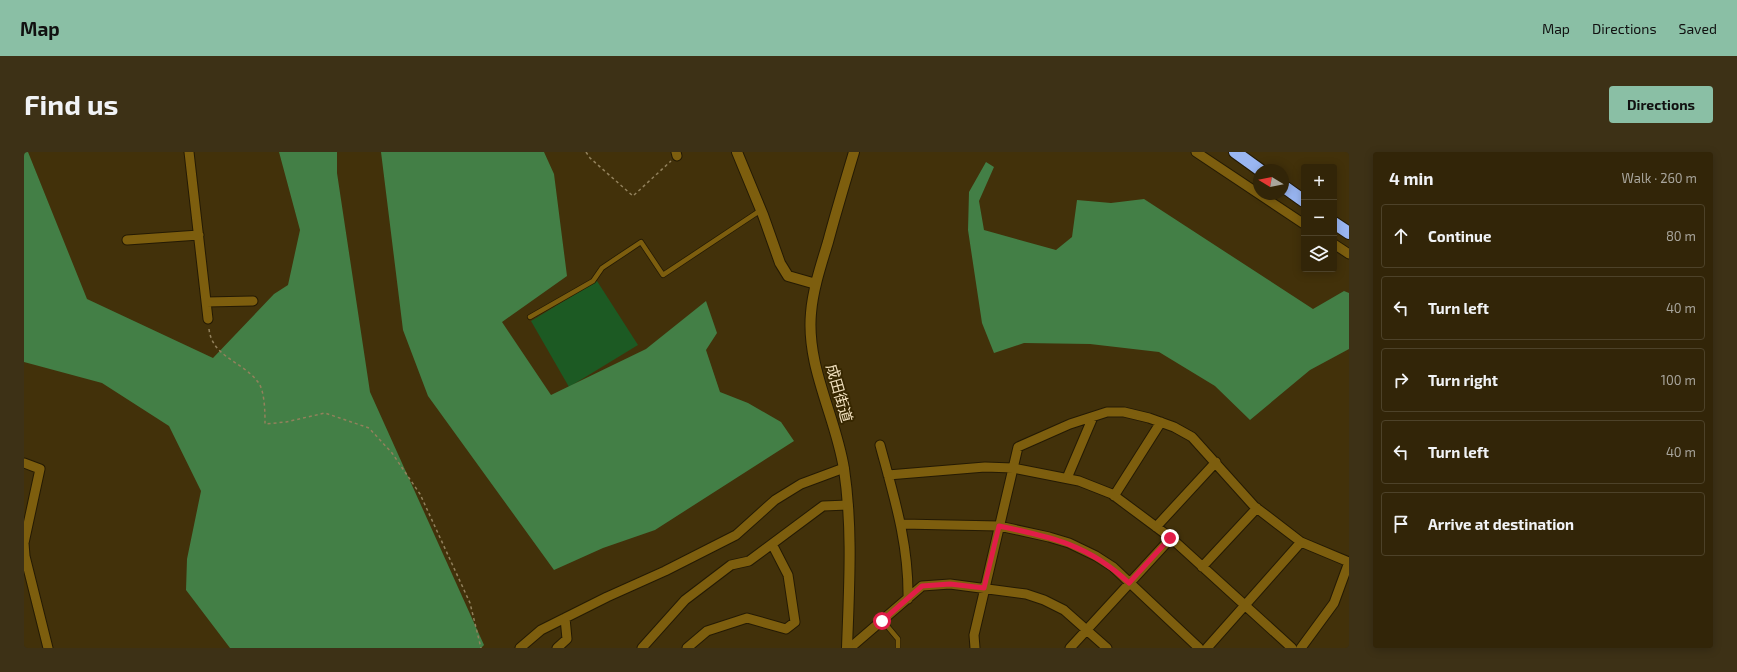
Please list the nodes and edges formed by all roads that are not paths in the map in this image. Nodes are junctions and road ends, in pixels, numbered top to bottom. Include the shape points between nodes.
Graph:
1 (189, 152) edge
2 (737, 152) edge
3 (854, 152) edge
4 (1196, 152) edge
5 (1235, 152) edge
6 (1253, 165) edge
7 (1289, 190) edge
8 (1303, 200) edge
9 (761, 210) junction
10 (1301, 222) edge
11 (1337, 224) edge
12 (1349, 233) edge
13 (198, 235) junction
14 (127, 240) dead end
15 (1337, 246) edge
16 (1349, 254) edge
17 (816, 284) junction
18 (253, 301) dead end
19 (206, 302) junction
20 (530, 317) dead end
21 (208, 319) road end
22 (1093, 417) junction
23 (1161, 422) junction
24 (880, 445) dead end
25 (1216, 462) junction
26 (24, 463) edge
27 (844, 468) junction
28 (1013, 468) junction
29 (888, 474) junction
30 (1067, 478) junction
31 (1114, 496) junction
32 (848, 505) junction
33 (1257, 508) junction
34 (902, 524) junction
35 (999, 526) junction
36 (1156, 527) junction
37 (1170, 538) junction
38 (1301, 542) junction
39 (772, 544) junction
40 (1202, 566) junction
41 (1129, 583) junction
42 (984, 588) junction
43 (908, 599) junction
44 (1245, 605) junction
45 (565, 618) junction
46 (882, 621) junction
47 (1086, 630) junction
48 (48, 648) edge
49 (520, 648) edge
50 (557, 648) edge
51 (642, 648) edge
52 (687, 648) edge
53 (847, 648) edge
54 (850, 648) edge
55 (898, 648) edge
56 (975, 648) edge
57 (1070, 648) edge
58 (1108, 648) edge
59 (1199, 648) edge
60 (1207, 648) edge
61 (1292, 648) edge
62 (1301, 648) edge

1 - 13 street
2 - 9 street
3 - 17 street, 成田街道
4 - 10 street
5 - 6 highway
7 - 8 highway
9 - 17 street via 780,263 788,276
9 - 20 lane via 663,274 641,242 602,268 593,281
11 - 12 highway
13 - 14 street
13 - 19 street
15 - 16 street
17 - 27 street, 成田街道 via 811,313 811,339 819,380 835,428
18 - 19 street
19 - 21 street
22 - 23 street via 1107,412 1124,412
22 - 28 street via 1070,424 1018,447
22 - 30 street
23 - 25 street via 1192,437
23 - 31 street
24 - 29 street
25 - 33 street
25 - 36 street
26 - 48 street via 40,469 24,543
27 - 32 street, 成田街道
27 - 45 street via 801,484 775,500 736,535
28 - 29 street via 985,467
28 - 30 street
28 - 35 street
29 - 34 street
30 - 31 street
31 - 36 street
32 - 39 street via 823,506
32 - 53 street, 成田街道 via 850,575
33 - 38 street
33 - 40 street
34 - 35 street
34 - 43 street via 909,580
35 - 41 street via 1069,544 1113,567
35 - 42 street
36 - 37 street
37 - 40 street
37 - 41 street
38 - 44 street
38 - 62 street via 1349,562 1334,603
39 - 51 street via 749,561 731,565 685,600
39 - 52 street via 788,575 795,622 786,629 747,618 707,631
40 - 44 street
41 - 47 street
41 - 59 street
42 - 43 street via 950,584 922,586
42 - 47 street via 1026,594 1044,600 1064,610
42 - 56 street via 974,635
43 - 46 street
44 - 60 street
44 - 61 street
45 - 49 street via 541,630
45 - 50 street via 567,638
46 - 54 street
46 - 55 lane via 898,639
47 - 57 street
47 - 58 street

